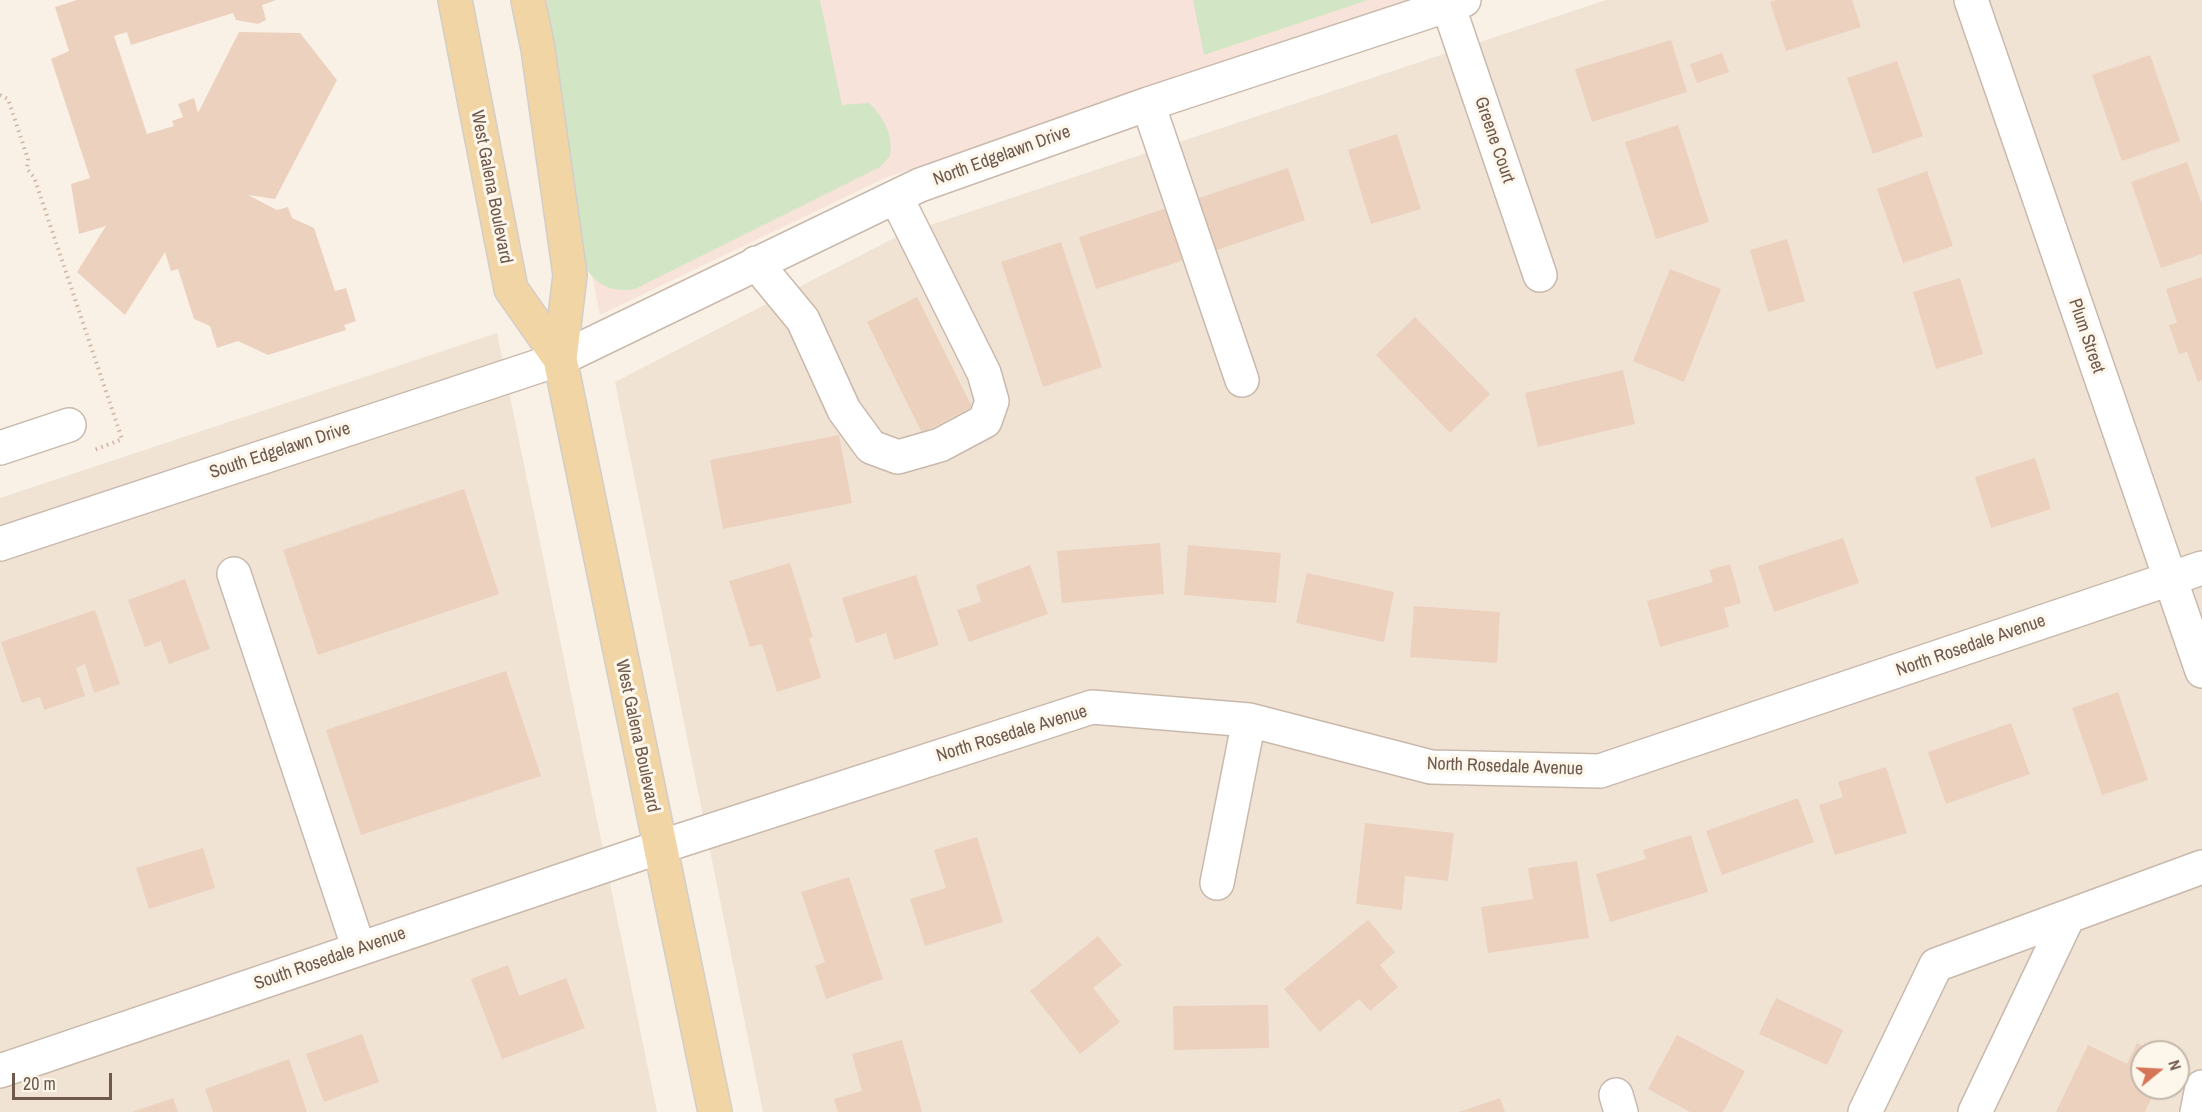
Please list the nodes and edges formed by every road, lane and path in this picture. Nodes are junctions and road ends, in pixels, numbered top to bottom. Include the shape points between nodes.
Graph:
1 (455, 0) edge
2 (528, 0) edge
3 (1971, 0) edge
4 (1456, 2) edge
5 (0, 95) edge
6 (1148, 104) junction
7 (896, 197) junction
8 (756, 263) junction
9 (1540, 275) dead end
10 (560, 359) junction
11 (1242, 380) dead end
12 (69, 425) dead end
13 (0, 448) edge
14 (90, 451) dead end
15 (0, 544) edge
16 (2202, 568) edge
17 (234, 574) dead end
18 (2169, 579) junction
19 (2202, 671) edge
20 (1249, 720) junction
21 (660, 847) junction
22 (2202, 867) edge
23 (1217, 884) dead end
24 (2068, 917) junction
25 (359, 949) junction
26 (0, 1071) edge
27 (2202, 1087) edge
28 (715, 1112) edge
29 (1865, 1112) edge
30 (1975, 1112) edge
31 (2198, 1112) edge

1 - 10 main road, West Galena Boulevard via 511,289
2 - 10 main road, West Galena Boulevard via 570,275
3 - 18 street, Plum Street
4 - 6 street, North Edgelawn Drive
4 - 9 street, Greene Court
5 - 14 path via 8,99 28,159 27,169 34,177 122,439
6 - 7 street, North Edgelawn Drive
6 - 11 street
7 - 8 street, North Edgelawn Drive
7 - 8 street via 984,373 992,401 984,421 940,445 898,457 870,447 844,410 803,320
8 - 10 street, North Edgelawn Drive
10 - 15 street, South Edgelawn Drive
10 - 21 main road, West Galena Boulevard
12 - 13 street
16 - 18 street, North Rosedale Avenue
17 - 25 street
18 - 19 street, Plum Street
18 - 20 street, North Rosedale Avenue via 1600,771 1431,767
20 - 21 street, North Rosedale Avenue via 1092,707
20 - 23 street
21 - 25 street, South Rosedale Avenue
21 - 28 main road, West Galena Boulevard
22 - 24 street
24 - 29 street via 1936,965
24 - 30 street
25 - 26 street, South Rosedale Avenue
27 - 31 street

